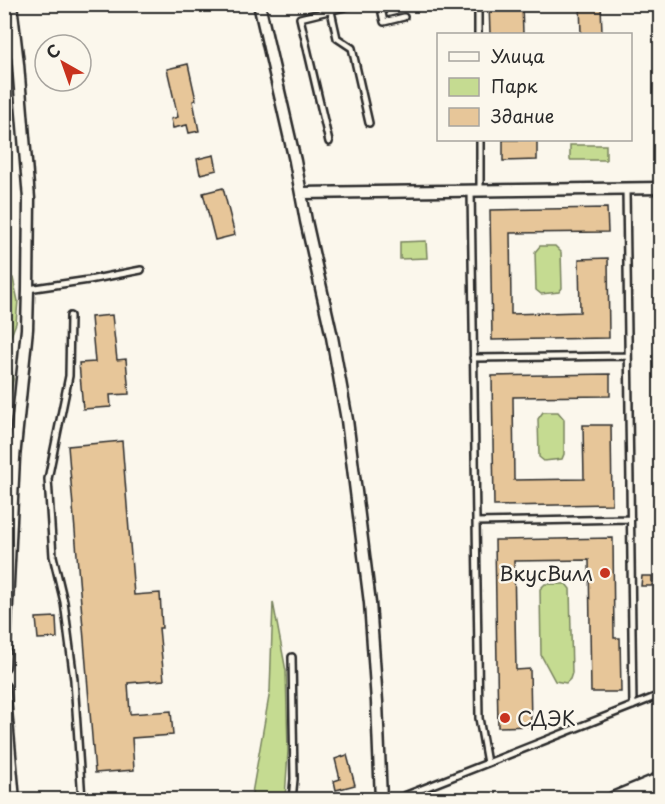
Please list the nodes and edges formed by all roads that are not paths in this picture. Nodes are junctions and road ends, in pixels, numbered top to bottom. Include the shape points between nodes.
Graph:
1 (10, 4) edge
2 (259, 4) edge
3 (357, 4) edge
4 (380, 4) edge
5 (478, 4) edge
6 (331, 10) junction
7 (404, 17) dead end
8 (478, 33) edge
9 (369, 123) dead end
10 (480, 141) edge
11 (329, 142) dead end
12 (626, 188) junction
13 (660, 188) edge
14 (476, 191) junction
15 (301, 193) junction
16 (141, 270) dead end
17 (28, 289) junction
18 (70, 316) dead end
19 (628, 356) junction
20 (473, 358) junction
21 (631, 519) junction
22 (476, 522) junction
23 (292, 657) dead end
24 (4, 666) edge
25 (4, 687) edge
26 (660, 695) edge
27 (633, 706) junction
28 (487, 763) junction
29 (660, 781) edge
30 (14, 800) edge
31 (82, 800) edge
32 (292, 800) edge
33 (381, 800) edge
34 (394, 800) edge
35 (614, 800) edge

1 - 17 street via 29,199
2 - 15 street
3 - 6 lane
4 - 7 lane via 384,22
5 - 8 lane
6 - 9 lane via 337,38 352,48
6 - 11 lane via 300,18
10 - 14 lane
12 - 13 street
12 - 14 street
12 - 19 lane
14 - 15 street
14 - 20 lane
15 - 33 street via 347,420 370,603
16 - 17 lane
17 - 24 street via 14,458
18 - 31 lane via 69,376 48,479 53,556 64,602 74,680
19 - 20 lane
19 - 21 lane
20 - 22 lane
21 - 22 lane
21 - 27 lane
22 - 28 lane via 478,718
23 - 32 lane
25 - 30 street
26 - 27 lane
27 - 28 lane
28 - 34 lane
29 - 35 main road

